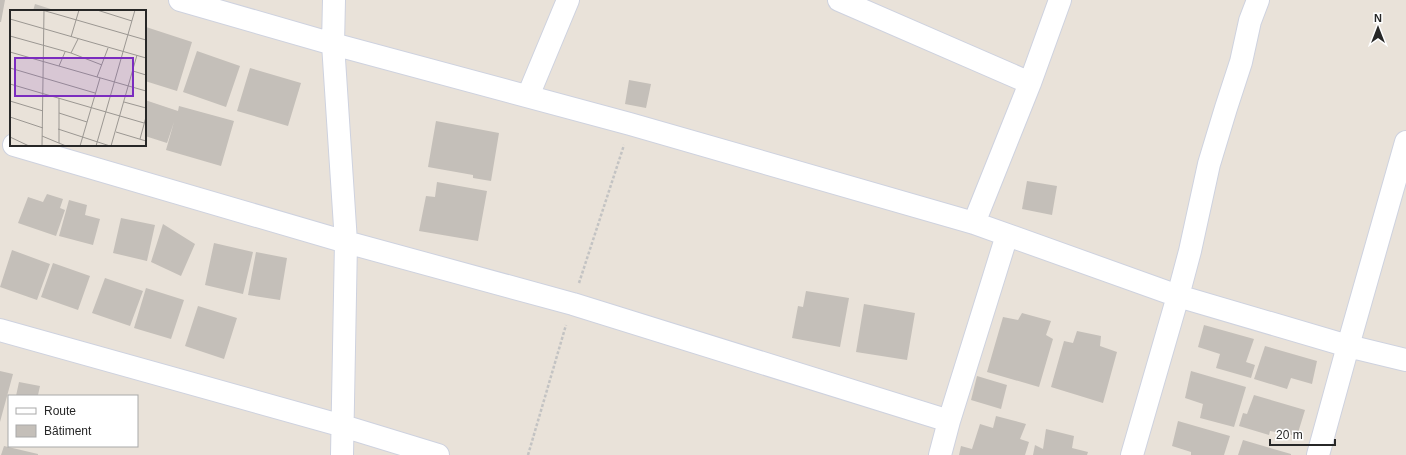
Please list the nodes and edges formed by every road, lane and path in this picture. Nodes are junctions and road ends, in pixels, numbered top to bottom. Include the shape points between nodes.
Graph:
1 (180, 0) edge
2 (334, 0) edge
3 (568, 0) edge
4 (839, 0) edge
5 (1060, 0) edge
6 (1258, 0) edge
7 (333, 44) junction
8 (1030, 84) junction
9 (528, 96) junction
10 (630, 124) junction
11 (0, 141) edge
12 (10, 144) edge
13 (15, 146) edge
14 (1405, 151) edge
15 (974, 223) junction
16 (1007, 235) junction
17 (346, 242) junction
18 (1178, 296) junction
19 (573, 304) junction
20 (0, 330) edge
21 (1348, 346) junction
22 (1406, 360) edge
23 (949, 421) junction
24 (343, 426) junction
25 (342, 455) edge
26 (438, 455) edge
27 (528, 455) edge
28 (940, 455) edge
29 (1132, 455) edge
30 (1318, 455) edge

1 - 7 street
2 - 7 street
3 - 9 street
4 - 8 street
5 - 8 street
6 - 18 street via 1250,22 1242,62 1209,164
7 - 9 street
7 - 17 street
8 - 15 street
9 - 10 street
10 - 15 street
10 - 19 path
11 - 12 street
13 - 17 street
14 - 21 street
15 - 16 street
16 - 18 street
16 - 23 street
17 - 19 street
17 - 24 street
18 - 21 street
18 - 29 street
19 - 23 street
19 - 27 path
20 - 24 street
21 - 22 street
21 - 30 street
23 - 28 street
24 - 25 street
24 - 26 street

